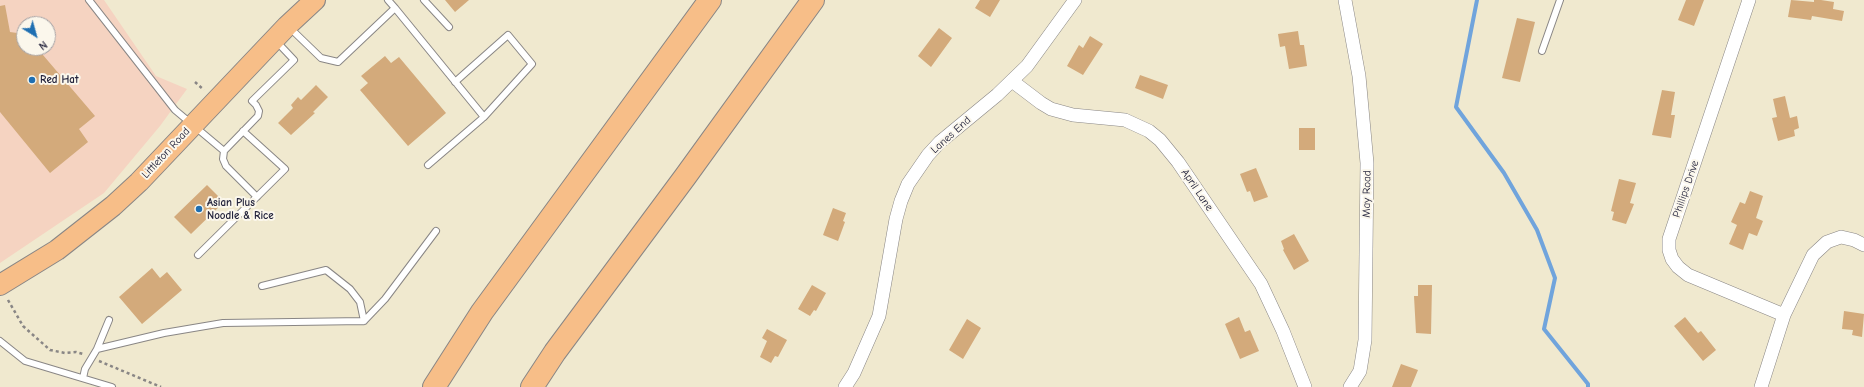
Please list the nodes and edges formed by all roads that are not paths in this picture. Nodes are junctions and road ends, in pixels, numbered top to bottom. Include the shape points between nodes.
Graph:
1 (90, 0) edge
2 (315, 0) edge
3 (388, 0) edge
4 (424, 0) edge
5 (710, 0) edge
6 (813, 0) edge
7 (1075, 0) edge
8 (1345, 0) edge
9 (1560, 0) edge
10 (1749, 0) edge
11 (395, 8) junction
12 (449, 27) dead end
13 (280, 32) junction
14 (1542, 51) dead end
15 (1012, 81) junction
16 (455, 82) junction
17 (484, 117) junction
18 (193, 124) junction
19 (243, 131) junction
20 (224, 151) junction
21 (428, 165) dead end
22 (257, 197) junction
23 (436, 231) dead end
24 (1864, 245) edge
25 (198, 255) dead end
26 (262, 286) dead end
27 (4, 293) edge
28 (1784, 315) junction
29 (109, 320) dead end
30 (364, 321) junction
31 (0, 341) edge
32 (97, 349) junction
33 (83, 378) junction
34 (112, 387) edge
35 (434, 387) edge
36 (532, 387) edge
37 (845, 387) edge
38 (1305, 387) edge
39 (1350, 387) edge
40 (1761, 387) edge

1 - 18 lane via 175,110
2 - 13 main road, Littleton Road
3 - 11 lane
4 - 12 lane
5 - 35 highway via 487,305
6 - 36 highway
7 - 15 street, Lanes End via 1042,46
8 - 39 street, May Road via 1359,76 1367,163 1365,340 1360,371
9 - 14 lane
10 - 28 street, Phillips Drive via 1669,239 1669,250 1678,267 1688,275
11 - 13 lane via 338,62 321,58
11 - 16 lane
13 - 18 main road, Littleton Road
13 - 19 lane via 294,60 252,101 259,111 258,116
15 - 37 street, Lanes End via 940,142 908,184 900,201 896,219 879,316 857,367
15 - 38 street, April Lane via 1051,109 1073,115 1126,120 1149,131 1160,140 1178,162 1261,284
16 - 17 lane
16 - 17 lane via 508,36 532,64
17 - 21 lane
18 - 20 lane
18 - 27 main road, Littleton Road via 139,182 86,229
19 - 20 lane
19 - 22 lane via 285,169
20 - 22 lane via 223,159 226,166
22 - 25 lane
23 - 30 lane via 385,299
24 - 28 street via 1841,238 1821,246 1808,264
26 - 30 lane via 326,270 350,289 360,302
28 - 40 street
29 - 32 lane
30 - 32 lane via 223,323 164,333
31 - 33 lane via 25,361
32 - 33 lane via 85,369
33 - 34 lane

